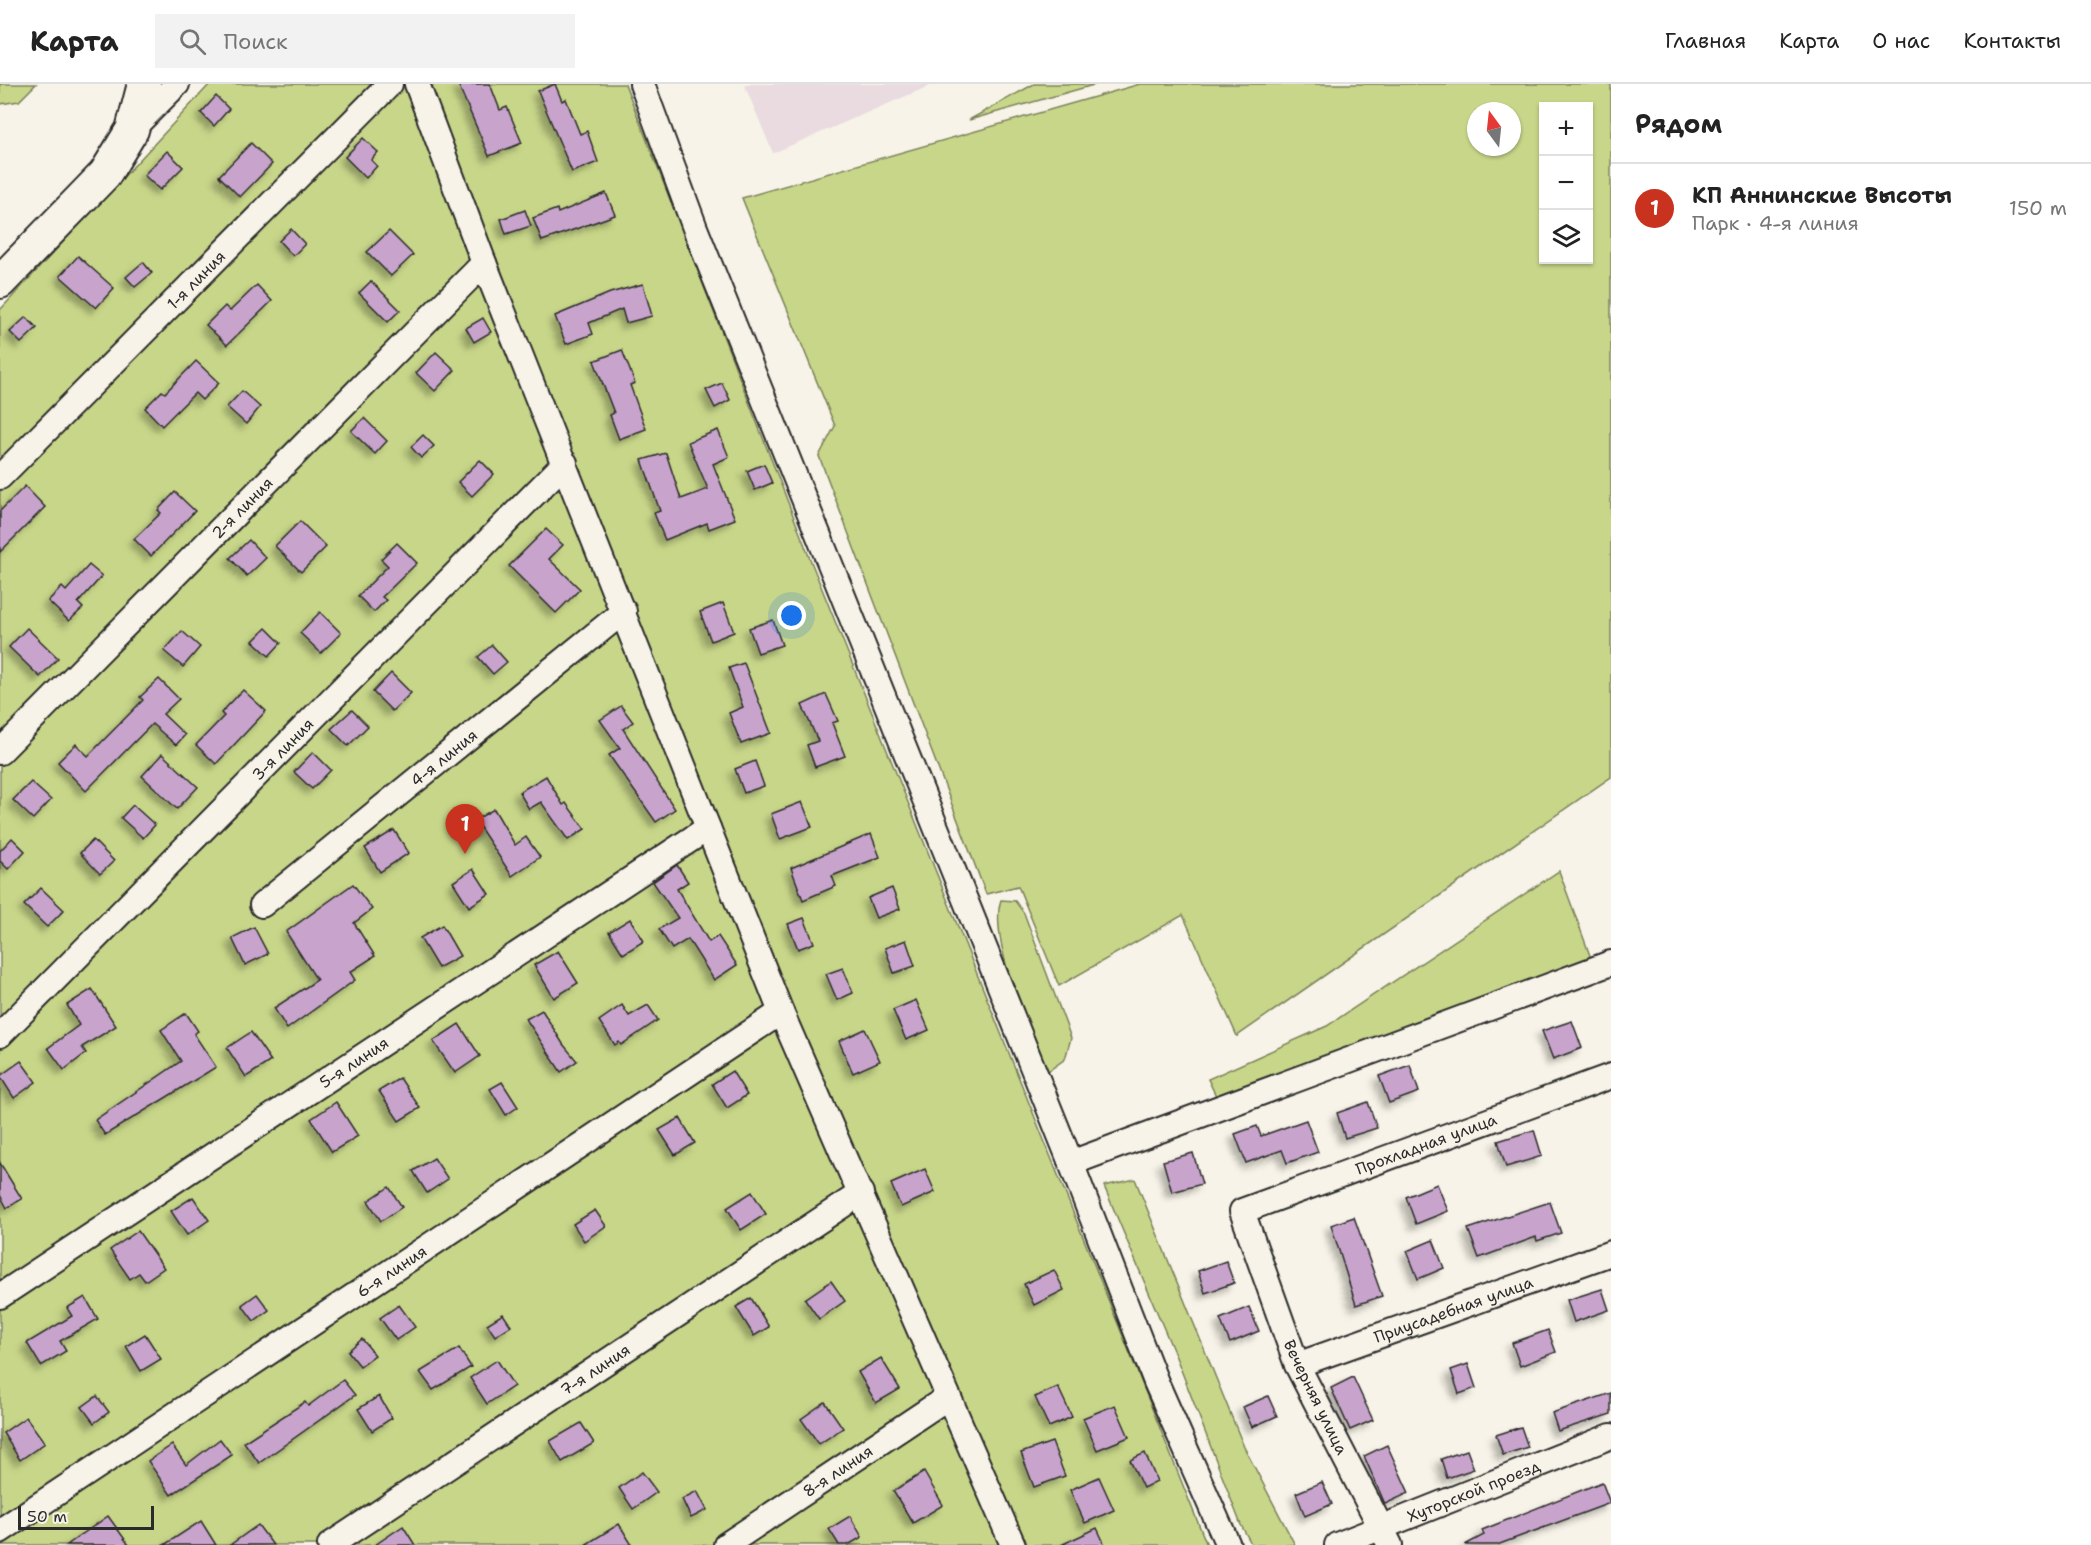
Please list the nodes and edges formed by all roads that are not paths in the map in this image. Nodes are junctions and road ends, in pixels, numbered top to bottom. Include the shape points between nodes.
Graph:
1 (144, 84) edge
2 (177, 84) edge
3 (390, 84) edge
4 (417, 84) edge
5 (642, 84) edge
6 (132, 130) junction
7 (484, 264) junction
8 (0, 282) edge
9 (565, 463) junction
10 (0, 477) edge
11 (624, 611) junction
12 (0, 752) edge
13 (708, 828) junction
14 (262, 905) dead end
15 (1611, 963) edge
16 (781, 1012) junction
17 (0, 1035) edge
18 (1611, 1076) edge
19 (1071, 1163) junction
20 (861, 1193) junction
21 (1242, 1211) joint
22 (1611, 1252) edge
23 (0, 1296) edge
24 (1297, 1365) junction
25 (948, 1397) junction
26 (1611, 1436) edge
27 (0, 1531) edge
28 (1385, 1535) edge
29 (330, 1545) edge
30 (726, 1545) edge
31 (1013, 1545) edge
32 (1228, 1545) edge
33 (1337, 1545) edge

1 - 6 main road
2 - 6 street
3 - 10 street, 1-я линия
4 - 7 street
5 - 19 street via 699,239
6 - 8 main road via 105,174
7 - 9 street
7 - 12 street, 2-я линия
9 - 11 street
9 - 17 street, 3-я линия
11 - 13 street
11 - 14 street, 4-я линия
13 - 16 street
13 - 23 street, 5-я линия
15 - 19 street
16 - 20 street
16 - 27 street, 6-я линия
18 - 21 street, Прохладная улица
19 - 32 street via 1156,1382
20 - 25 street
20 - 29 street, 7-я линия
21 - 24 street, Вечерняя улица
22 - 24 street, Приусадебная улица
24 - 28 street, Вечерняя улица
25 - 30 street, 8-я линия
25 - 31 street
26 - 28 street, Хуторской проезд
28 - 33 street, Хуторской проезд

